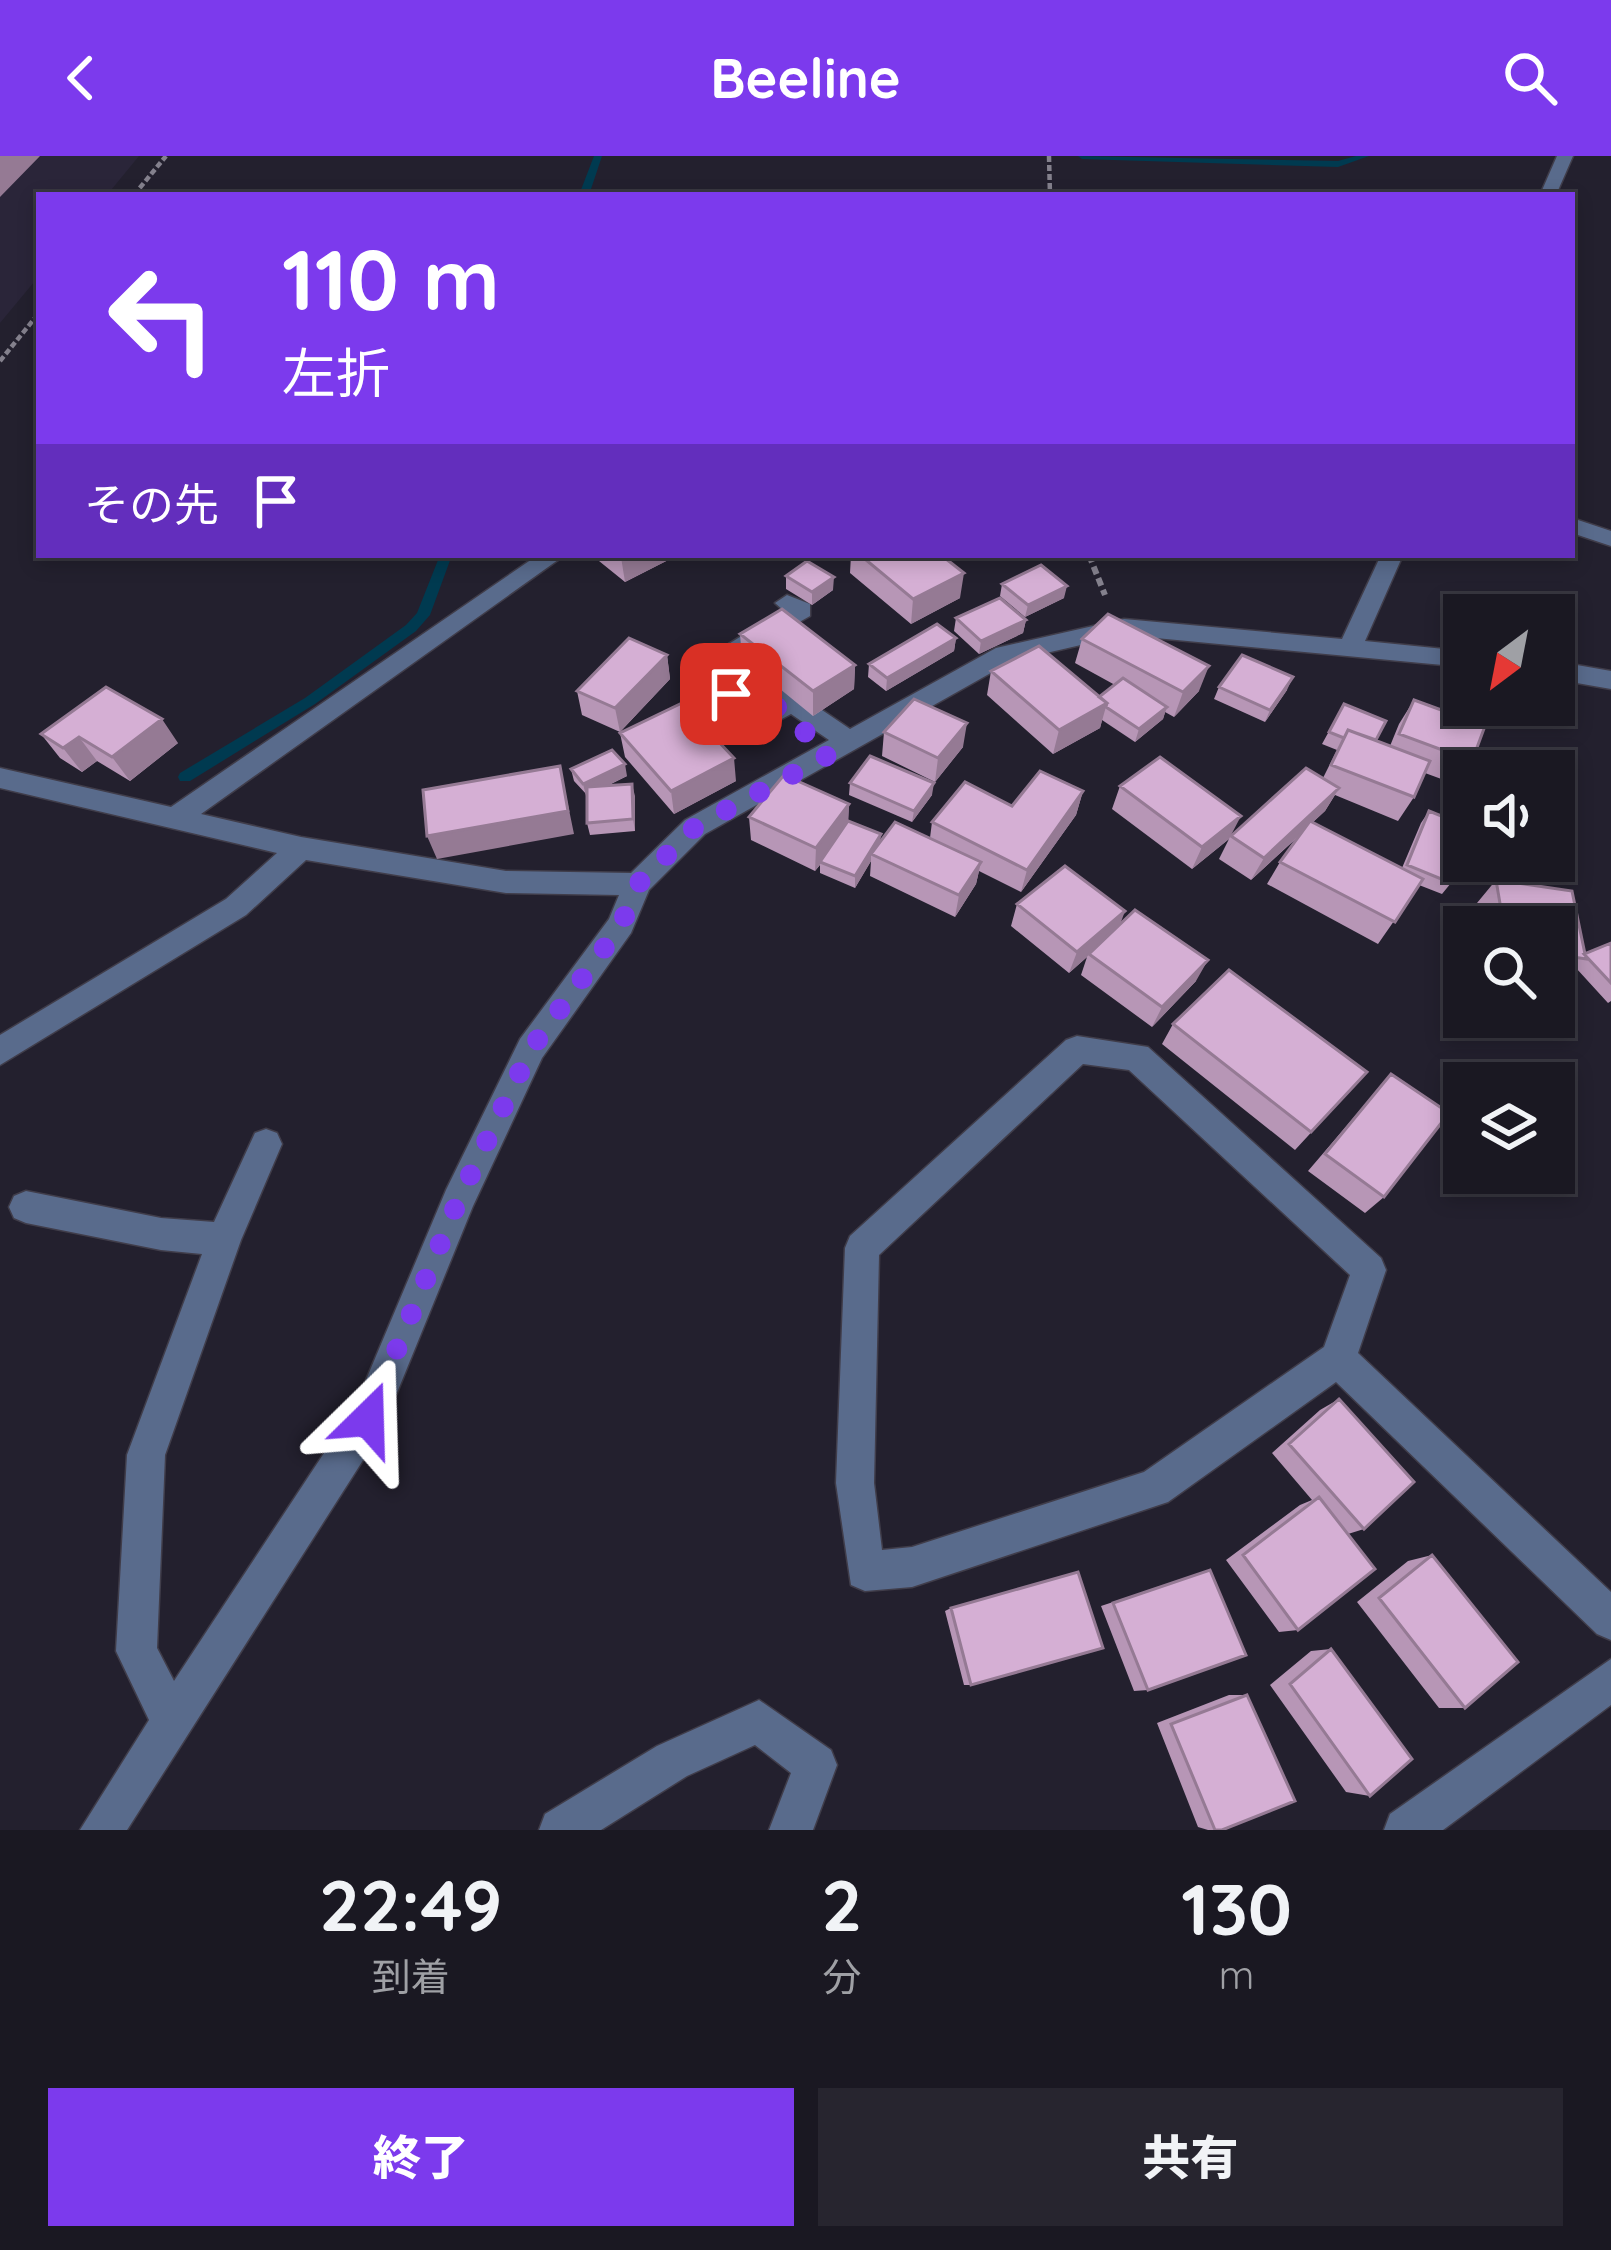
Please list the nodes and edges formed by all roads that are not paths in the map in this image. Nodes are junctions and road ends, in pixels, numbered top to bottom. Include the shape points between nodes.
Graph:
1 (1565, 156) edge
2 (1550, 192) edge
3 (1575, 526) edge
4 (1611, 538) edge
5 (550, 558) edge
6 (1391, 558) edge
7 (787, 603) dead end
8 (1351, 646) junction
9 (1443, 657) edge
10 (1575, 674) edge
11 (1611, 680) edge
12 (688, 716) edge
13 (839, 747) junction
14 (0, 778) edge
15 (174, 819) junction
16 (301, 848) junction
17 (638, 884) junction
18 (0, 1051) edge
19 (266, 1144) dead end
20 (26, 1207) dead end
21 (224, 1239) junction
22 (1338, 1359) junction
23 (1611, 1620) edge
24 (1611, 1680) edge
25 (173, 1723) junction
26 (102, 1830) edge
27 (561, 1830) edge
28 (791, 1830) edge
29 (1406, 1830) edge

1 - 2 street
3 - 4 street
5 - 15 street
6 - 8 street
7 - 13 street via 802,610 723,655
8 - 9 street
8 - 13 street via 1124,627 1079,635 1005,654
10 - 11 street
12 - 13 street via 731,694 765,697
13 - 17 street via 695,827
14 - 15 street
15 - 16 street
16 - 17 street via 506,882
16 - 18 street via 236,907
17 - 25 street via 621,925 531,1049 368,1419
19 - 21 street
20 - 21 street
21 - 25 street via 146,1455 136,1651
22 - 22 street via 1369,1270 1137,1057 1077,1050 862,1248 855,1483 865,1571 912,1567 1154,1488
22 - 23 street
24 - 29 street
25 - 26 street
27 - 28 street via 672,1761 759,1721 816,1765

